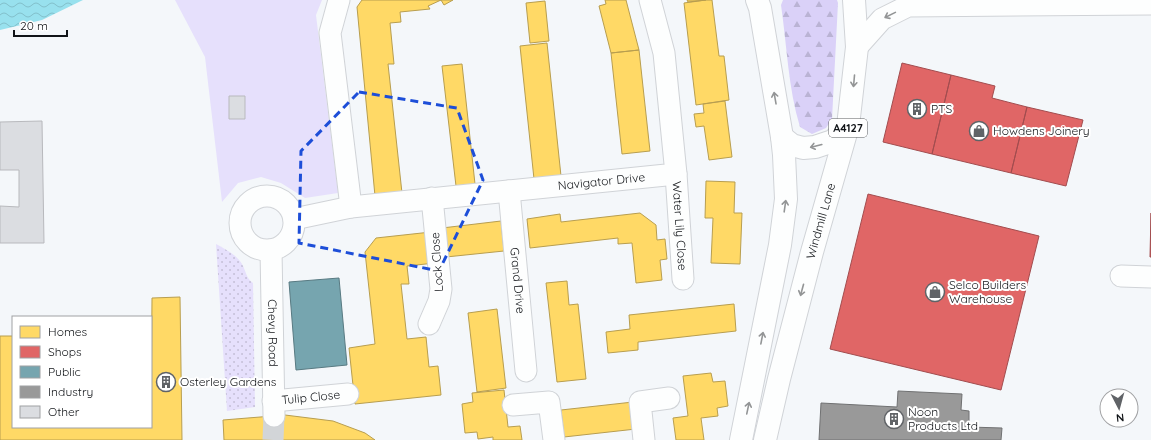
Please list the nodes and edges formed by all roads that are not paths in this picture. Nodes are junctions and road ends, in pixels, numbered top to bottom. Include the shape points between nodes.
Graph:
1 (339, 0) edge
2 (650, 0) edge
3 (854, 0) edge
4 (760, 3) edge
5 (1151, 4) edge
6 (857, 47) junction
7 (848, 126) junction
8 (782, 137) junction
9 (676, 174) junction
10 (509, 191) junction
11 (432, 198) junction
12 (351, 207) junction
13 (294, 219) junction
14 (271, 250) junction
15 (1121, 276) dead end
16 (1151, 277) edge
17 (683, 279) dead end
18 (429, 324) dead end
19 (526, 371) dead end
20 (348, 394) dead end
21 (668, 398) dead end
22 (513, 405) dead end
23 (274, 408) joint
24 (554, 440) edge
25 (644, 440) edge
26 (741, 440) edge
27 (765, 440) edge

1 - 12 street via 330,33
2 - 9 street via 664,52
3 - 6 main road, Windmill Lane / A4127
8 -> 4 main road
5 -> 6 street via 908,6 882,19
6 -> 7 main road, Windmill Lane / A4127
7 -> 8 main road via 833,141 815,147 803,148 792,145
7 -> 27 main road, Windmill Lane / A4127 via 812,252
26 -> 8 main road via 780,245 786,199
9 - 10 street, Navigator Drive
9 - 17 street, Water Lily Close
10 - 11 street, Navigator Drive
10 - 19 street, Grand Drive
11 - 12 street, Navigator Drive
11 - 18 street, Lock Close via 441,289
12 - 13 street, Navigator Drive
13 - 14 street via 289,239
13 - 14 street via 284,202 271,196 250,201 244,208 240,224 246,241 258,249
14 - 23 street, Chevy Road
15 - 16 street
20 - 23 street, Tulip Close
21 - 25 street via 640,402
22 - 24 street via 550,402

